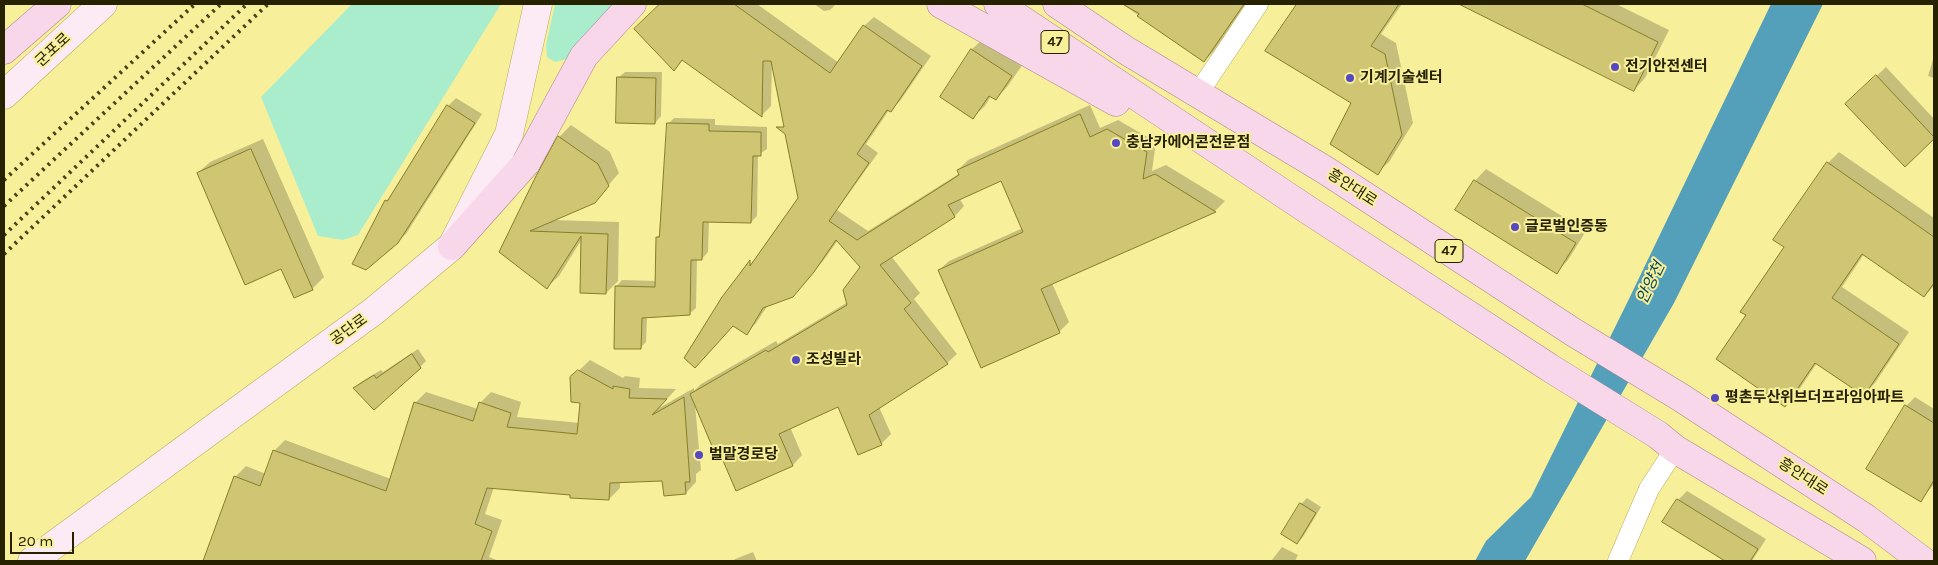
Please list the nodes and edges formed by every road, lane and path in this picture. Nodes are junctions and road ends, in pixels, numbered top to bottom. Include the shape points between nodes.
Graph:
1 (57, 4) edge
2 (103, 4) edge
3 (538, 4) edge
4 (632, 4) edge
5 (941, 4) edge
6 (998, 4) edge
7 (1057, 4) edge
8 (1083, 4) edge
9 (1258, 4) edge
10 (4, 50) edge
11 (1203, 86) junction
12 (4, 95) edge
13 (1325, 170) junction
14 (1305, 208) junction
15 (452, 246) junction
16 (1667, 442) junction
17 (1867, 520) junction
18 (1858, 559) edge
19 (32, 561) edge
20 (1618, 561) edge
21 (1923, 561) edge
22 (1934, 561) edge

1 - 10 main road
2 - 12 street, 군포로
3 - 15 street, 공단로 via 509,134
4 - 15 main road via 584,56 526,163
5 - 14 main road
6 - 14 main road, 47
7 - 13 main road, 흥안대로 / 47 via 1127,51
8 - 11 main road
9 - 11 street
11 - 13 main road
13 - 17 main road, 흥안대로 / 47
14 - 16 main road, 47
15 - 19 street, 공단로 via 374,311
16 - 18 main road, 47
16 - 20 street
17 - 21 main road, 흥안대로 / 47
17 - 22 main road

